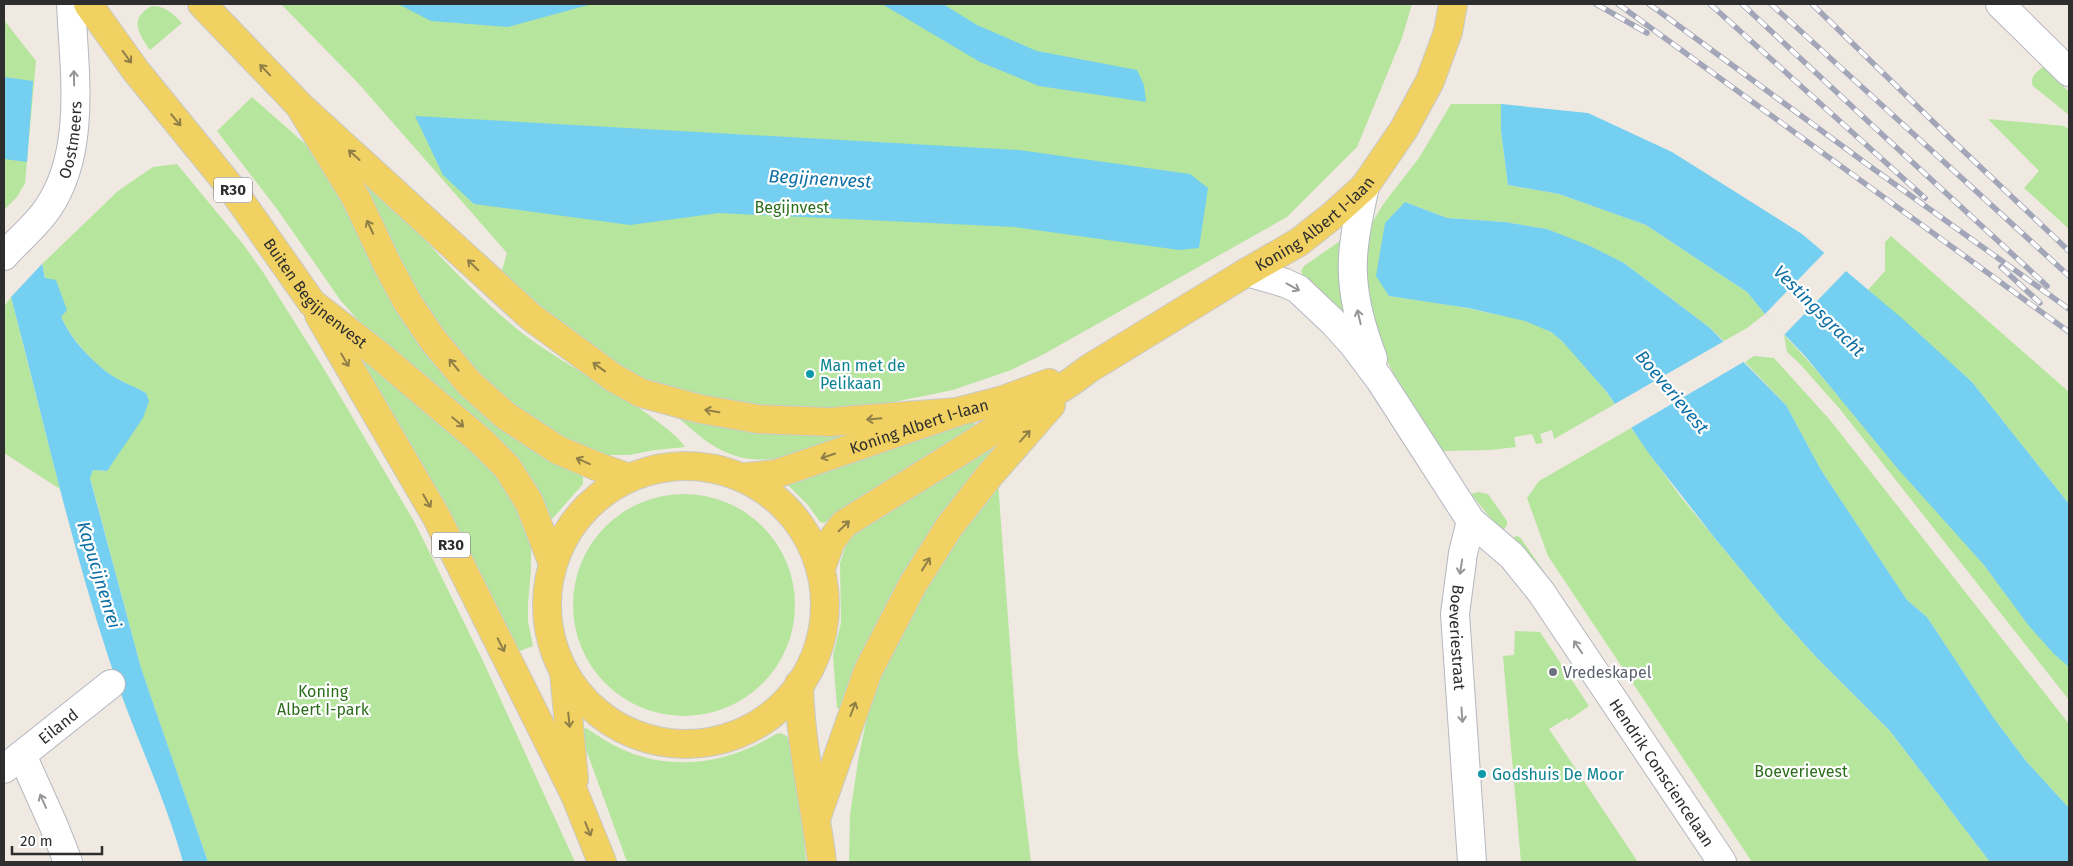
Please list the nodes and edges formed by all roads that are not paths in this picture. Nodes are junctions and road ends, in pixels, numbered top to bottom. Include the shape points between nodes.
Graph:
1 (71, 4) edge
2 (88, 4) edge
3 (202, 4) edge
4 (1453, 4) edge
5 (2000, 4) edge
6 (2069, 72) edge
7 (299, 105) junction
8 (1365, 186) junction
9 (4, 256) edge
10 (1247, 272) junction
11 (312, 303) junction
12 (1090, 368) junction
13 (1380, 380) junction
14 (1068, 384) junction
15 (957, 412) junction
16 (746, 477) junction
17 (629, 478) junction
18 (1471, 521) junction
19 (553, 564) junction
20 (821, 568) junction
21 (564, 672) junction
22 (111, 684) dead end
23 (799, 684) junction
24 (13, 762) edge
25 (575, 795) junction
26 (817, 816) junction
27 (68, 862) edge
28 (602, 862) edge
29 (822, 862) edge
30 (1472, 862) edge
31 (1722, 862) edge

9 -> 1 street, Oostmeers via 47,209 70,158 74,127
2 -> 11 main road, Buiten Begijnenvest / R30 via 136,71 232,189
7 -> 3 main road
4 - 8 main road, Koning Albert I-laan via 1448,32 1430,81 1404,129
5 - 6 street
15 -> 7 main road via 829,422 767,419 700,409 641,392 614,378 531,317
17 -> 7 main road via 558,450 506,416 469,383 432,340 408,303 356,198
8 - 10 main road, Koning Albert I-laan via 1298,242
13 -> 8 street via 1360,320 1353,283 1355,237
10 - 12 main road, Koning Albert I-laan
10 -> 13 street via 1285,283 1309,298 1353,344
11 -> 19 main road, Buiten Begijnenvest / R30 via 379,355 507,467 530,502
11 -> 25 main road, R30 via 437,518
12 - 14 main road, Koning Albert I-laan
12 - 15 main road, Koning Albert I-laan via 1003,400
13 - 18 street
20 -> 14 main road, Koning Albert I-laan via 831,541 844,524
26 -> 14 main road via 868,671 913,584 949,527 988,476
15 -> 16 main road, Koning Albert I-laan via 776,474
16 - 17 main road, R30 via 725,470 675,467
16 - 20 main road, R30 via 767,490 795,518
17 - 19 main road, R30 via 581,512 564,538
18 -> 30 street, Boeveriestraat via 1455,614
31 -> 18 street, Hendrik Consciencelaan via 1526,572
19 - 21 main road, R30 via 547,592 547,620
20 - 23 main road, R30 via 826,600 823,633 810,668
21 - 23 main road, R30 via 590,706 607,720 643,738 680,744 718,740 753,727 785,703
21 -> 25 main road, R30
22 - 24 street, Eiland
23 - 26 main road via 800,711
27 -> 24 street via 53,824
25 -> 28 main road, R30
26 - 29 main road

